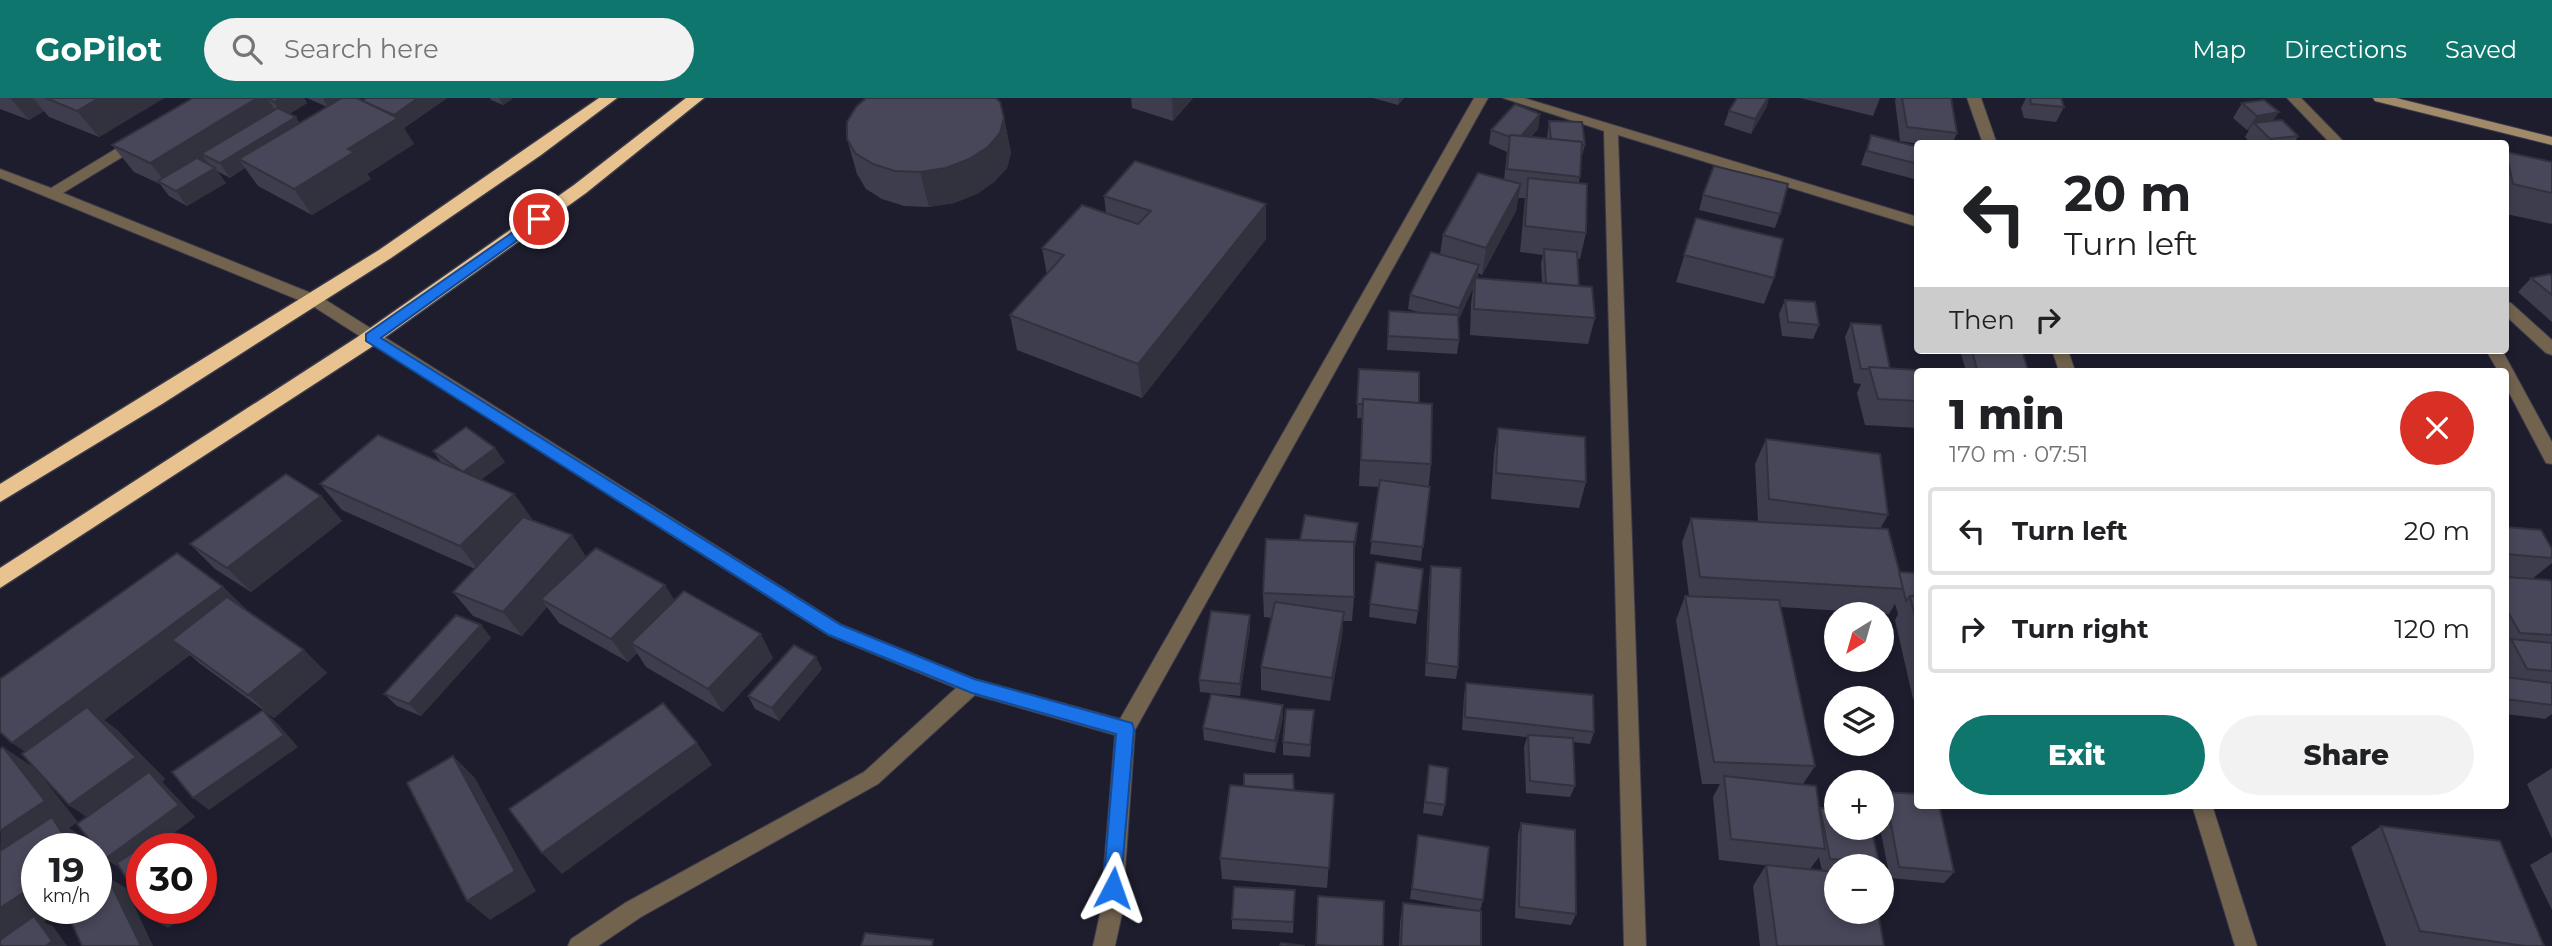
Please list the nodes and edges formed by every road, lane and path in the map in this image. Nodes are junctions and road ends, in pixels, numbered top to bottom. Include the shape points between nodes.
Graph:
1 (609, 98) edge
2 (696, 98) edge
3 (1481, 98) edge
4 (1510, 98) edge
5 (1974, 98) edge
6 (2294, 98) edge
7 (2380, 98) edge
8 (1611, 129) junction
9 (153, 132) edge
10 (1989, 140) edge
11 (2335, 140) edge
12 (2552, 141) edge
13 (0, 173) edge
14 (53, 193) junction
15 (1914, 221) edge
16 (316, 301) junction
17 (2509, 310) edge
18 (371, 338) junction
19 (2552, 349) edge
20 (2509, 377) edge
21 (2552, 458) edge
22 (0, 494) edge
23 (0, 579) edge
24 (972, 686) junction
25 (1125, 729) junction
26 (2203, 809) edge
27 (579, 946) edge
28 (1104, 946) edge
29 (1635, 946) edge
30 (2246, 946) edge

1 - 16 highway
2 - 18 highway via 580,189
3 - 25 street
4 - 8 street
5 - 10 street
6 - 11 street
7 - 12 street
8 - 15 street
8 - 29 street
9 - 14 street
13 - 14 street
14 - 16 street
16 - 18 street
16 - 22 highway
17 - 19 street
18 - 23 highway
18 - 24 street via 835,630
20 - 21 street
24 - 25 street
24 - 27 street via 871,778 633,910
25 - 28 street via 1111,914
26 - 30 street

